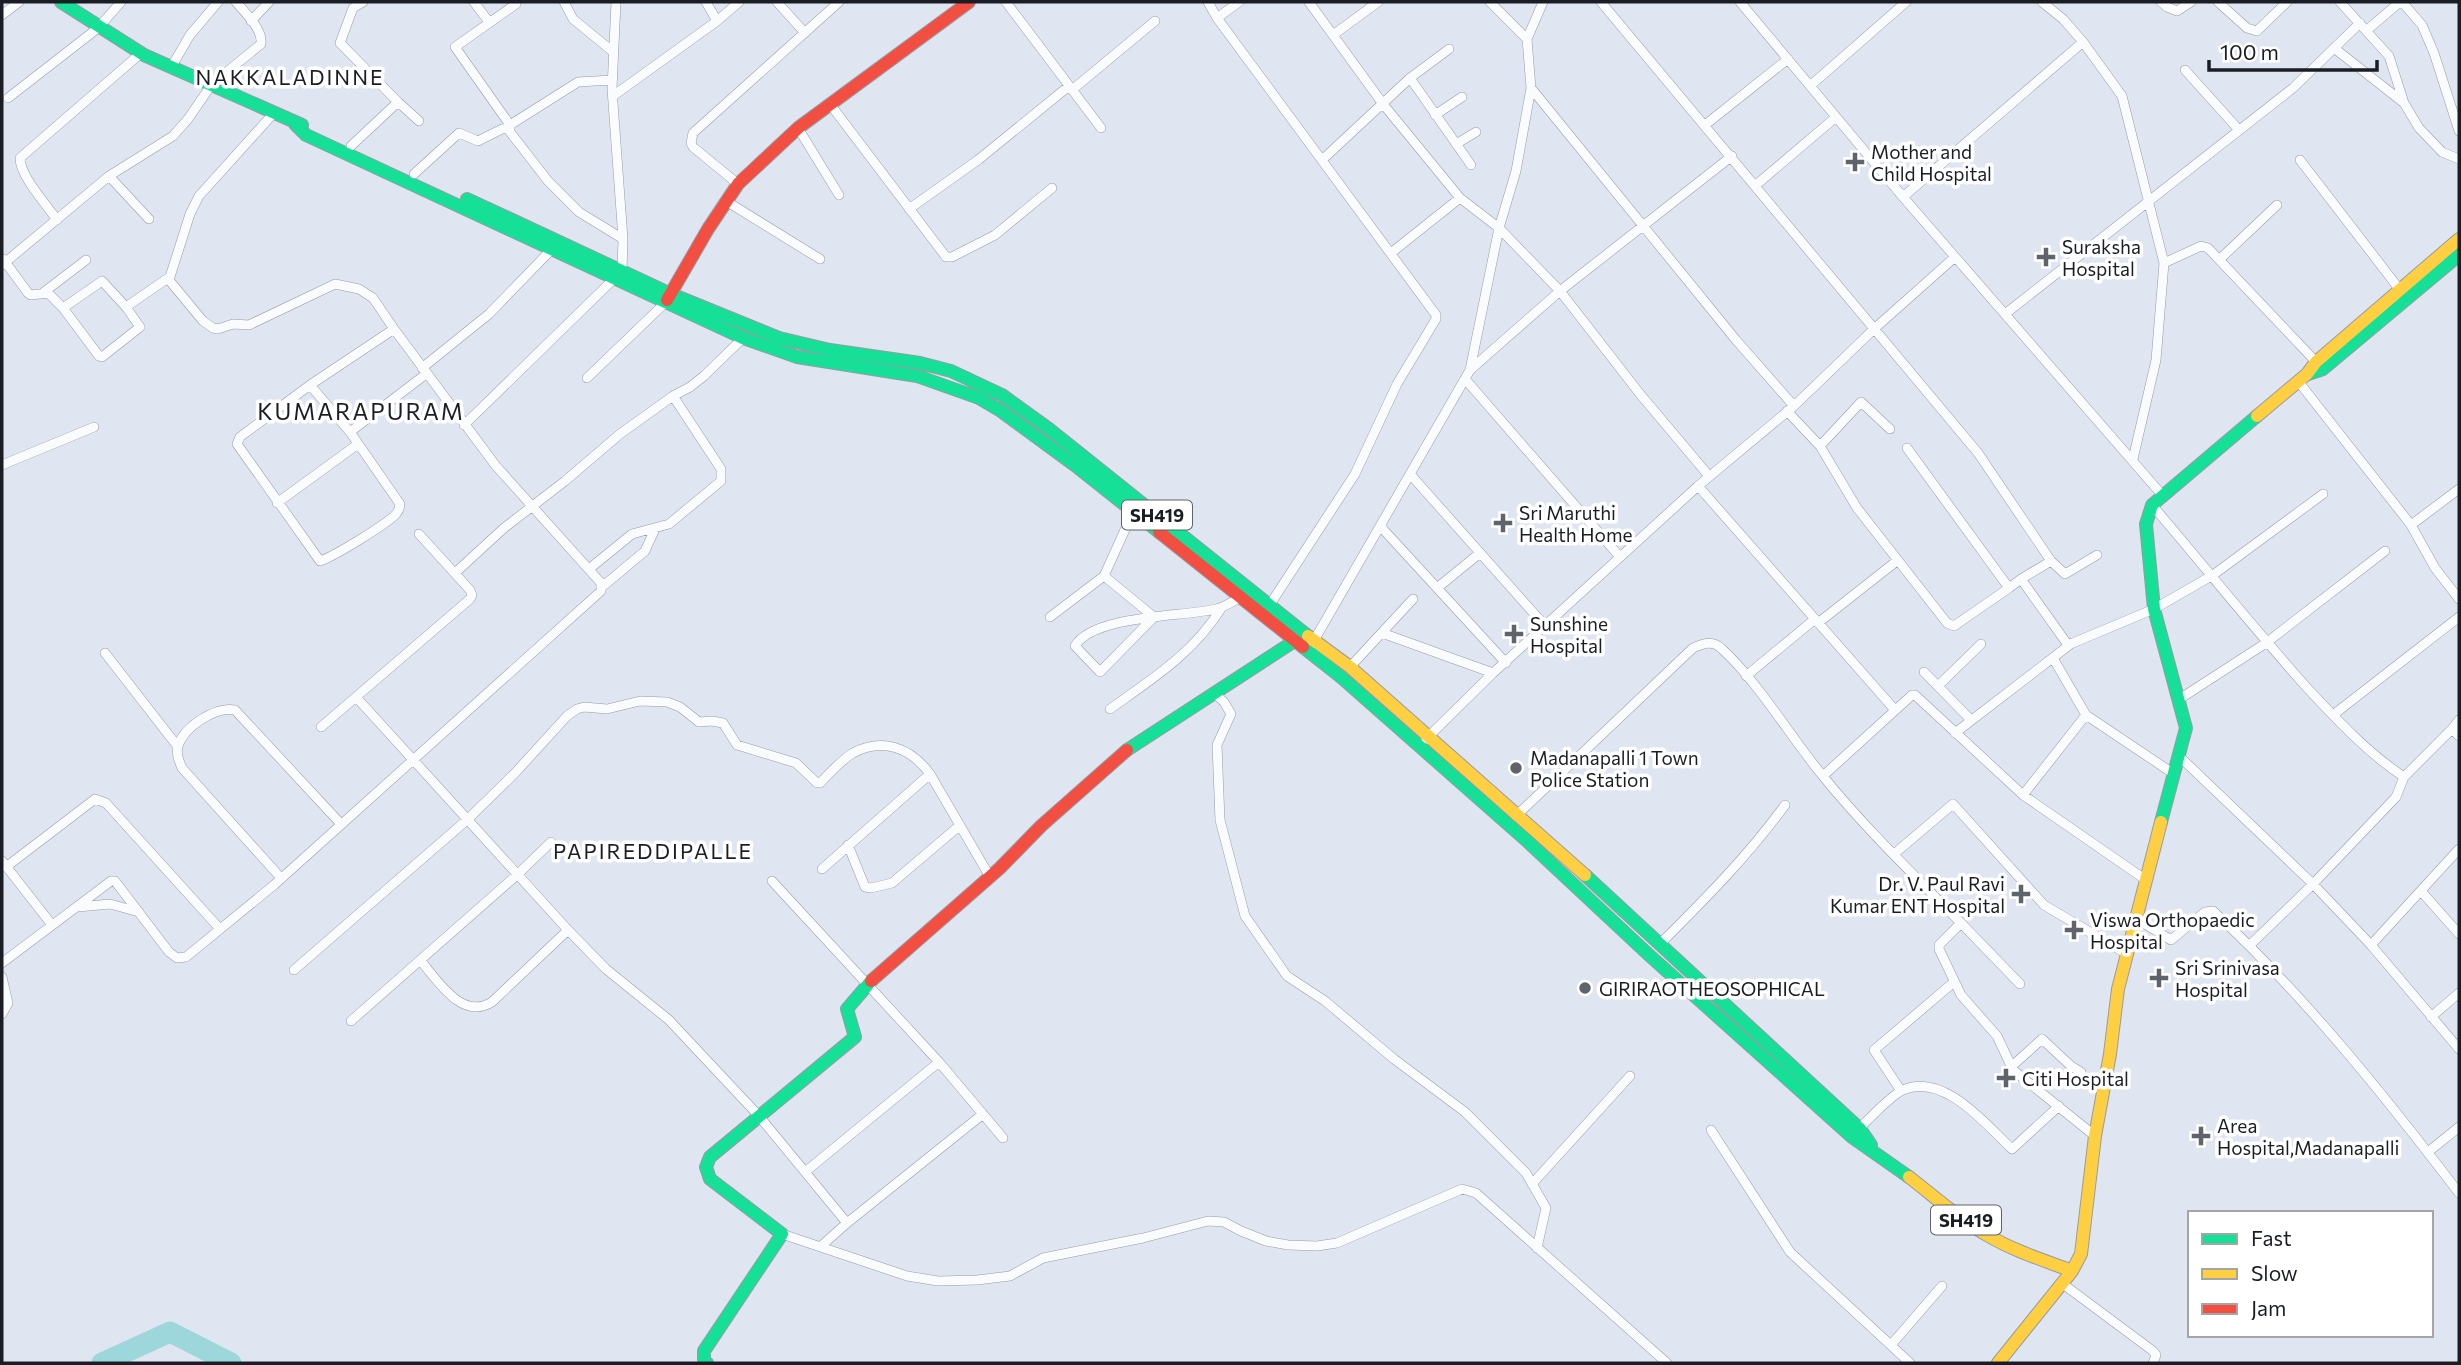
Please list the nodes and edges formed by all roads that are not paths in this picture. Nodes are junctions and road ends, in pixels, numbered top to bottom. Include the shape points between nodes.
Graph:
1 (19, 2) edge
2 (61, 2) edge
3 (121, 2) edge
4 (218, 2) edge
5 (236, 2) edge
6 (269, 2) edge
7 (363, 2) edge
8 (474, 2) edge
9 (564, 2) edge
10 (616, 2) edge
11 (706, 2) edge
12 (739, 2) edge
13 (777, 2) edge
14 (839, 2) edge
15 (969, 2) edge
16 (1006, 2) edge
17 (1208, 2) edge
18 (1239, 2) edge
19 (1309, 2) edge
20 (1378, 2) edge
21 (1490, 2) edge
22 (1543, 2) edge
23 (1601, 2) edge
24 (1740, 2) edge
25 (1906, 2) edge
26 (2042, 2) edge
27 (2161, 2) edge
28 (2191, 2) edge
29 (2218, 2) edge
30 (2287, 2) edge
31 (2340, 2) edge
32 (2401, 2) edge
33 (516, 4) dead end
34 (2, 15) edge
35 (1217, 18) junction
36 (251, 21) junction
37 (717, 21) junction
38 (1155, 21) dead end
39 (489, 22) junction
40 (98, 27) junction
41 (2364, 27) junction
42 (805, 33) junction
43 (1333, 34) junction
44 (1527, 39) junction
45 (2083, 42) junction
46 (2334, 48) junction
47 (1449, 49) dead end
48 (612, 51) junction
49 (141, 53) junction
50 (1788, 59) junction
51 (172, 66) junction
52 (2185, 70) dead end
53 (1409, 78) junction
54 (612, 80) junction
55 (212, 84) junction
56 (1810, 86) junction
57 (1070, 88) junction
58 (1531, 88) junction
59 (612, 96) junction
60 (1462, 97) dead end
61 (8, 98) dead end
62 (398, 102) junction
63 (2404, 103) junction
64 (830, 104) junction
65 (1383, 104) junction
66 (273, 114) junction
67 (1435, 115) junction
68 (1836, 117) junction
69 (419, 121) dead end
70 (295, 124) junction
71 (1706, 125) junction
72 (510, 127) junction
73 (798, 128) junction
74 (1101, 128) dead end
75 (2239, 130) junction
76 (2459, 131) edge
77 (1476, 132) dead end
78 (1456, 144) junction
79 (351, 146) junction
80 (1732, 156) junction
81 (2459, 159) edge
82 (1322, 160) junction
83 (2300, 160) dead end
84 (1471, 165) dead end
85 (414, 174) junction
86 (109, 176) junction
87 (738, 184) junction
88 (1756, 185) junction
89 (1052, 188) dead end
90 (839, 195) dead end
91 (1903, 197) junction
92 (1460, 198) junction
93 (726, 201) junction
94 (2149, 202) junction
95 (2277, 205) dead end
96 (909, 209) junction
97 (149, 219) dead end
98 (57, 220) junction
99 (1643, 225) junction
100 (1499, 228) junction
101 (623, 239) junction
102 (2459, 239) edge
103 (551, 250) junction
104 (1391, 253) junction
105 (2453, 255) edge
106 (1955, 257) junction
107 (820, 259) dead end
108 (2220, 259) junction
109 (86, 260) dead end
110 (3, 262) edge
111 (2164, 263) junction
112 (619, 275) junction
113 (168, 278) junction
114 (2400, 290) junction
115 (44, 292) junction
116 (1559, 292) junction
117 (668, 299) junction
118 (126, 307) junction
119 (63, 308) junction
120 (2005, 314) junction
121 (394, 329) junction
122 (1874, 329) junction
123 (743, 338) junction
124 (2319, 365) junction
125 (1470, 370) junction
126 (424, 371) junction
127 (2303, 377) junction
128 (587, 379) dead end
129 (1465, 379) junction
130 (310, 385) junction
131 (673, 396) junction
132 (1791, 408) junction
133 (464, 425) junction
134 (94, 427) dead end
135 (1890, 429) dead end
136 (350, 432) junction
137 (358, 444) junction
138 (1820, 446) junction
139 (1907, 447) dead end
140 (2133, 459) junction
141 (2, 466) edge
142 (1410, 474) junction
143 (1709, 477) junction
144 (1698, 486) junction
145 (2459, 489) edge
146 (2323, 494) dead end
147 (2163, 496) junction
148 (277, 503) junction
149 (2152, 505) junction
150 (531, 506) junction
151 (1133, 512) junction
152 (2411, 525) junction
153 (1381, 527) junction
154 (655, 529) junction
155 (419, 534) dead end
156 (2385, 551) dead end
157 (1480, 553) junction
158 (2097, 555) dead end
159 (1620, 558) junction
160 (1898, 560) junction
161 (2051, 561) junction
162 (589, 569) junction
163 (455, 573) junction
164 (2213, 575) junction
165 (1104, 576) junction
166 (2021, 579) junction
167 (602, 587) junction
168 (2009, 587) junction
169 (1437, 588) junction
170 (1241, 597) junction
171 (2459, 598) edge
172 (1413, 600) dead end
173 (1269, 606) junction
174 (1222, 607) junction
175 (2154, 609) junction
176 (1050, 617) dead end
177 (1154, 617) junction
178 (2459, 617) edge
179 (1817, 621) junction
180 (1546, 627) junction
181 (1382, 633) junction
182 (1296, 640) junction
183 (2072, 643) junction
184 (2266, 643) junction
185 (1312, 645) junction
186 (1981, 645) dead end
187 (105, 653) dead end
188 (2053, 658) junction
189 (1506, 663) junction
190 (1350, 667) junction
191 (1924, 672) dead end
192 (1493, 673) junction
193 (1746, 676) junction
194 (1938, 686) junction
195 (1214, 693) junction
196 (356, 697) junction
197 (2178, 700) junction
198 (1110, 709) dead end
199 (1895, 710) junction
200 (2086, 715) junction
201 (2333, 715) junction
202 (1971, 720) junction
203 (2459, 720) edge
204 (321, 727) dead end
205 (1955, 733) junction
206 (2455, 733) edge
207 (1429, 736) junction
208 (178, 747) junction
209 (1419, 747) junction
210 (2180, 757) junction
211 (413, 758) junction
212 (930, 774) junction
213 (2174, 774) junction
214 (1823, 776) junction
215 (2404, 777) junction
216 (2023, 795) junction
217 (1785, 805) dead end
218 (1518, 814) junction
219 (468, 819) junction
220 (341, 824) junction
221 (1508, 825) junction
222 (959, 826) junction
223 (551, 842) dead end
224 (848, 845) junction
225 (2459, 849) edge
226 (1894, 854) junction
227 (4, 864) edge
228 (822, 869) dead end
229 (518, 874) junction
230 (990, 877) junction
231 (281, 878) junction
232 (2146, 880) junction
233 (772, 881) dead end
234 (2313, 884) junction
235 (2421, 891) junction
236 (76, 907) junction
237 (139, 912) junction
238 (2137, 919) junction
239 (1961, 923) junction
240 (52, 925) junction
241 (220, 929) junction
242 (568, 930) junction
243 (2459, 934) edge
244 (1660, 944) junction
245 (2250, 945) junction
246 (2371, 945) junction
247 (2127, 954) junction
248 (420, 960) junction
249 (2, 963) edge
250 (295, 970) dead end
251 (2, 977) edge
252 (1954, 982) junction
253 (867, 984) junction
254 (2020, 984) dead end
255 (2459, 993) edge
256 (2, 1014) edge
257 (2431, 1017) junction
258 (351, 1021) dead end
259 (2459, 1049) edge
260 (939, 1062) junction
261 (2011, 1067) junction
262 (2081, 1072) dead end
263 (1630, 1076) dead end
264 (1901, 1091) junction
265 (2059, 1106) junction
266 (983, 1114) junction
267 (759, 1115) junction
268 (2459, 1127) edge
269 (1712, 1130) dead end
270 (1856, 1133) junction
271 (2095, 1136) junction
272 (1003, 1138) dead end
273 (2428, 1152) junction
274 (805, 1172) junction
275 (1532, 1184) junction
276 (2459, 1193) edge
277 (847, 1223) junction
278 (782, 1234) junction
279 (820, 1247) junction
280 (1537, 1248) junction
281 (2072, 1271) junction
282 (2063, 1284) junction
283 (1942, 1286) dead end
284 (1891, 1346) junction
285 (707, 1363) edge
286 (1667, 1363) edge
287 (1910, 1363) edge
288 (1998, 1363) edge
289 (2153, 1363) edge

1 - 34 street
2 - 40 main road, SH419
3 - 40 street
4 - 51 street
5 - 36 street
6 - 36 street
7 - 62 street via 353,8 340,43
8 - 39 street
9 - 48 street via 573,19
10 - 48 street
11 - 37 street
12 - 37 street
13 - 42 street
14 - 42 street
15 - 64 main road
16 - 57 street
17 - 35 street
18 - 35 street
19 - 43 street
20 - 43 street
21 - 44 street
22 - 44 street
23 - 71 street
24 - 50 street
25 - 56 street
26 - 45 street
27 - 28 street via 2177,11
29 - 30 street via 2247,29 2257,31
31 - 41 street
32 - 41 street
32 - 76 street via 2421,25 2434,53
33 - 39 street
35 - 82 street
36 - 55 street via 261,44
37 - 59 street
38 - 57 street
39 - 72 street via 455,47
40 - 49 main road, SH419
40 - 61 street
41 - 46 street
41 - 63 street via 2389,55
42 - 87 street via 691,137 693,147
43 - 65 street
44 - 58 street
45 - 91 street
45 - 94 street via 2122,96
46 - 63 street
46 - 75 street
47 - 53 street
48 - 54 street
49 - 51 main road, SH419
49 - 98 street via 20,158 27,177
50 - 56 street
50 - 71 street
51 - 55 main road, SH419
52 - 75 street
53 - 65 street
53 - 67 street
54 - 59 street
54 - 72 street via 578,82
55 - 66 main road, SH419
55 - 86 street via 173,136
56 - 68 street
57 - 74 street
57 - 96 street
58 - 99 street
58 - 100 street via 1516,171
59 - 101 street
60 - 67 street
62 - 69 street
62 - 79 street
63 - 81 street via 2442,152
64 - 73 main road
64 - 96 street
65 - 82 street
65 - 92 street
66 - 70 main road, SH419
66 - 113 street via 199,196
67 - 78 street
68 - 88 street
68 - 91 street
70 - 79 main road, SH419
70 - 103 main road, SH419 via 306,135
71 - 80 street
72 - 85 street via 478,141 459,132
72 - 101 street via 548,181 579,212
73 - 87 main road
73 - 90 street
75 - 94 street
77 - 78 street
78 - 84 street
79 - 85 main road, SH419
80 - 88 street
80 - 99 street
82 - 104 street
83 - 114 street
85 - 112 main road, SH419
86 - 97 street
86 - 98 street
87 - 93 main road
88 - 122 street
89 - 96 street via 995,235 949,258
91 - 106 street
92 - 100 street
92 - 104 street
93 - 107 street
93 - 117 main road
94 - 111 street
94 - 120 street
95 - 108 street
98 - 110 street
99 - 116 street
99 - 132 street
100 - 116 street
100 - 125 street
101 - 112 street
102 - 105 main road
103 - 112 main road, SH419
103 - 126 street via 489,314
104 - 173 street via 1436,319 1397,384 1355,474
105 - 114 main road
105 - 124 main road
106 - 120 street
106 - 122 street
108 - 111 street via 2201,246
108 - 124 street
109 - 115 street
110 - 115 street via 28,293
111 - 140 street via 2156,359
112 - 117 main road, SH419
112 - 133 street
113 - 118 street
113 - 121 street via 212,328 249,325 335,284 359,289 373,298
114 - 124 main road
115 - 119 street
116 - 125 street
116 - 143 street
117 - 123 main road, SH419
117 - 128 street
117 - 173 main road, SH419 via 779,338 920,363 985,386 1049,429
118 - 119 street via 102,281
118 - 119 street via 139,330 102,356
120 - 140 street
121 - 126 street
121 - 130 street
122 - 132 street
122 - 161 street via 1978,453
123 - 131 street via 704,376
123 - 151 main road, SH419 via 797,357 917,376 979,398
124 - 127 main road
125 - 129 street
126 - 133 street
126 - 136 street
127 - 147 main road
127 - 152 street
129 - 142 street
129 - 159 street
130 - 136 street
130 - 148 street via 240,437 237,444
131 - 150 street
131 - 154 street via 722,476 679,517
132 - 138 street
132 - 143 street
133 - 150 street
134 - 141 street
135 - 138 street via 1861,402
136 - 137 street
137 - 148 street
137 - 148 street via 400,504 391,518 320,561
138 - 160 street via 1857,508
139 - 168 street
140 - 147 street
142 - 153 street
142 - 157 street
143 - 144 street
144 - 159 street
144 - 179 street
145 - 152 street
146 - 164 street
147 - 149 main road
149 - 164 street
149 - 175 main road via 2146,524
150 - 162 street
150 - 163 street
151 - 165 street
151 - 170 main road, SH419
152 - 171 street via 2435,568
153 - 169 street
153 - 185 street
154 - 162 street via 624,538
154 - 167 street via 645,551
155 - 163 street
156 - 184 street
157 - 169 street
157 - 180 street
158 - 161 street via 2065,574
159 - 180 street
160 - 168 street via 1954,626
160 - 179 street
161 - 166 street
162 - 167 street
163 - 196 street via 470,590 470,599
164 - 175 street
164 - 184 street
165 - 176 street
165 - 177 street
166 - 168 street
166 - 183 street via 2068,645
167 - 211 street
169 - 189 street
170 - 174 street
170 - 182 main road, SH419
172 - 181 street
173 - 185 main road, SH419
174 - 177 street
174 - 198 street via 1182,657
175 - 183 street
175 - 197 main road
177 - 177 street via 1100,672 1074,646 1107,625
178 - 201 street
179 - 193 street
179 - 199 street
180 - 189 street
181 - 190 street
181 - 192 street
182 - 185 main road, SH419
182 - 195 main road
183 - 188 street
184 - 197 street
184 - 201 street
185 - 190 main road, SH419
185 - 209 main road, SH419
186 - 194 street
187 - 208 street
188 - 200 street
188 - 202 street
189 - 192 street
190 - 207 main road, SH419
191 - 194 street
192 - 207 street
193 - 214 street
193 - 218 street via 1713,643 1693,648
194 - 202 street
195 - 230 main road via 1122,754
195 - 275 street via 1231,714 1217,745 1220,820 1245,916 1287,976 1465,1112
196 - 204 street
196 - 211 street
197 - 210 main road via 2186,728
199 - 205 street via 1915,695
199 - 214 street
200 - 213 street
200 - 216 street
201 - 215 street via 2358,742
202 - 205 street
203 - 206 street
205 - 216 street
206 - 215 street
207 - 209 street
207 - 218 main road, SH419
208 - 220 street via 200,720 216,710 235,710
208 - 231 street via 182,768
209 - 221 main road, SH419
210 - 213 main road
210 - 234 street
211 - 219 street
211 - 220 street
212 - 219 street via 906,751 889,745 850,755 817,783 796,763 737,745 719,721 699,722 674,704 640,701 607,709 584,707 567,716
212 - 222 street
212 - 224 street
213 - 232 main road
214 - 226 street
215 - 234 street via 2396,797
216 - 232 street
217 - 244 street via 1732,871
218 - 221 street
218 - 244 main road, SH419
219 - 229 street
219 - 250 street
220 - 231 street
221 - 270 main road, SH419 via 1649,955
222 - 224 street via 892,883 871,888 861,881
222 - 230 street
223 - 229 street
224 - 228 street
225 - 235 street
226 - 239 street
226 - 247 street via 1953,804 2044,905
227 - 240 street
227 - 241 street via 100,799
229 - 242 street
229 - 248 street
230 - 253 main road
231 - 241 street
232 - 238 main road
233 - 253 street
234 - 245 street
234 - 246 street
235 - 243 street
235 - 246 street
236 - 237 street via 110,904
236 - 237 street via 115,881
236 - 240 street
237 - 241 street via 177,958 186,957
238 - 245 street via 2171,940 2205,912 2213,911
238 - 247 main road
239 - 252 street via 1939,945
239 - 254 street
240 - 249 street
242 - 248 street via 483,1008 466,1007 454,998
242 - 267 street via 606,970 669,1020
244 - 270 main road, SH419
245 - 273 street
246 - 257 street
247 - 271 main road
248 - 258 street
251 - 256 street via 8,1003
252 - 261 street via 1997,1037
252 - 264 street via 1874,1050
253 - 260 street
253 - 267 main road via 847,1009 855,1037
255 - 257 street
257 - 259 street
260 - 266 street
260 - 274 street
261 - 262 street via 2042,1039
261 - 265 street
263 - 275 street
264 - 265 street via 1930,1087 1958,1098 2012,1149
264 - 270 street
265 - 271 street
266 - 272 street
266 - 277 street
267 - 274 street
267 - 278 main road via 710,1157 706,1167 710,1179
268 - 273 street
269 - 284 street via 1790,1252
270 - 281 main road, SH419 via 1978,1229
271 - 281 main road via 2081,1254
273 - 276 street
274 - 277 street
275 - 280 street via 1546,1208
277 - 279 street
278 - 279 street
278 - 285 main road via 704,1351
279 - 280 street via 907,1276 977,1280 1010,1276 1043,1258 1209,1221 1224,1222 1266,1241 1317,1246 1337,1243 1462,1189 1476,1193
280 - 286 street
281 - 282 main road
282 - 288 main road
282 - 289 street via 2154,1350
283 - 284 street
284 - 287 street

